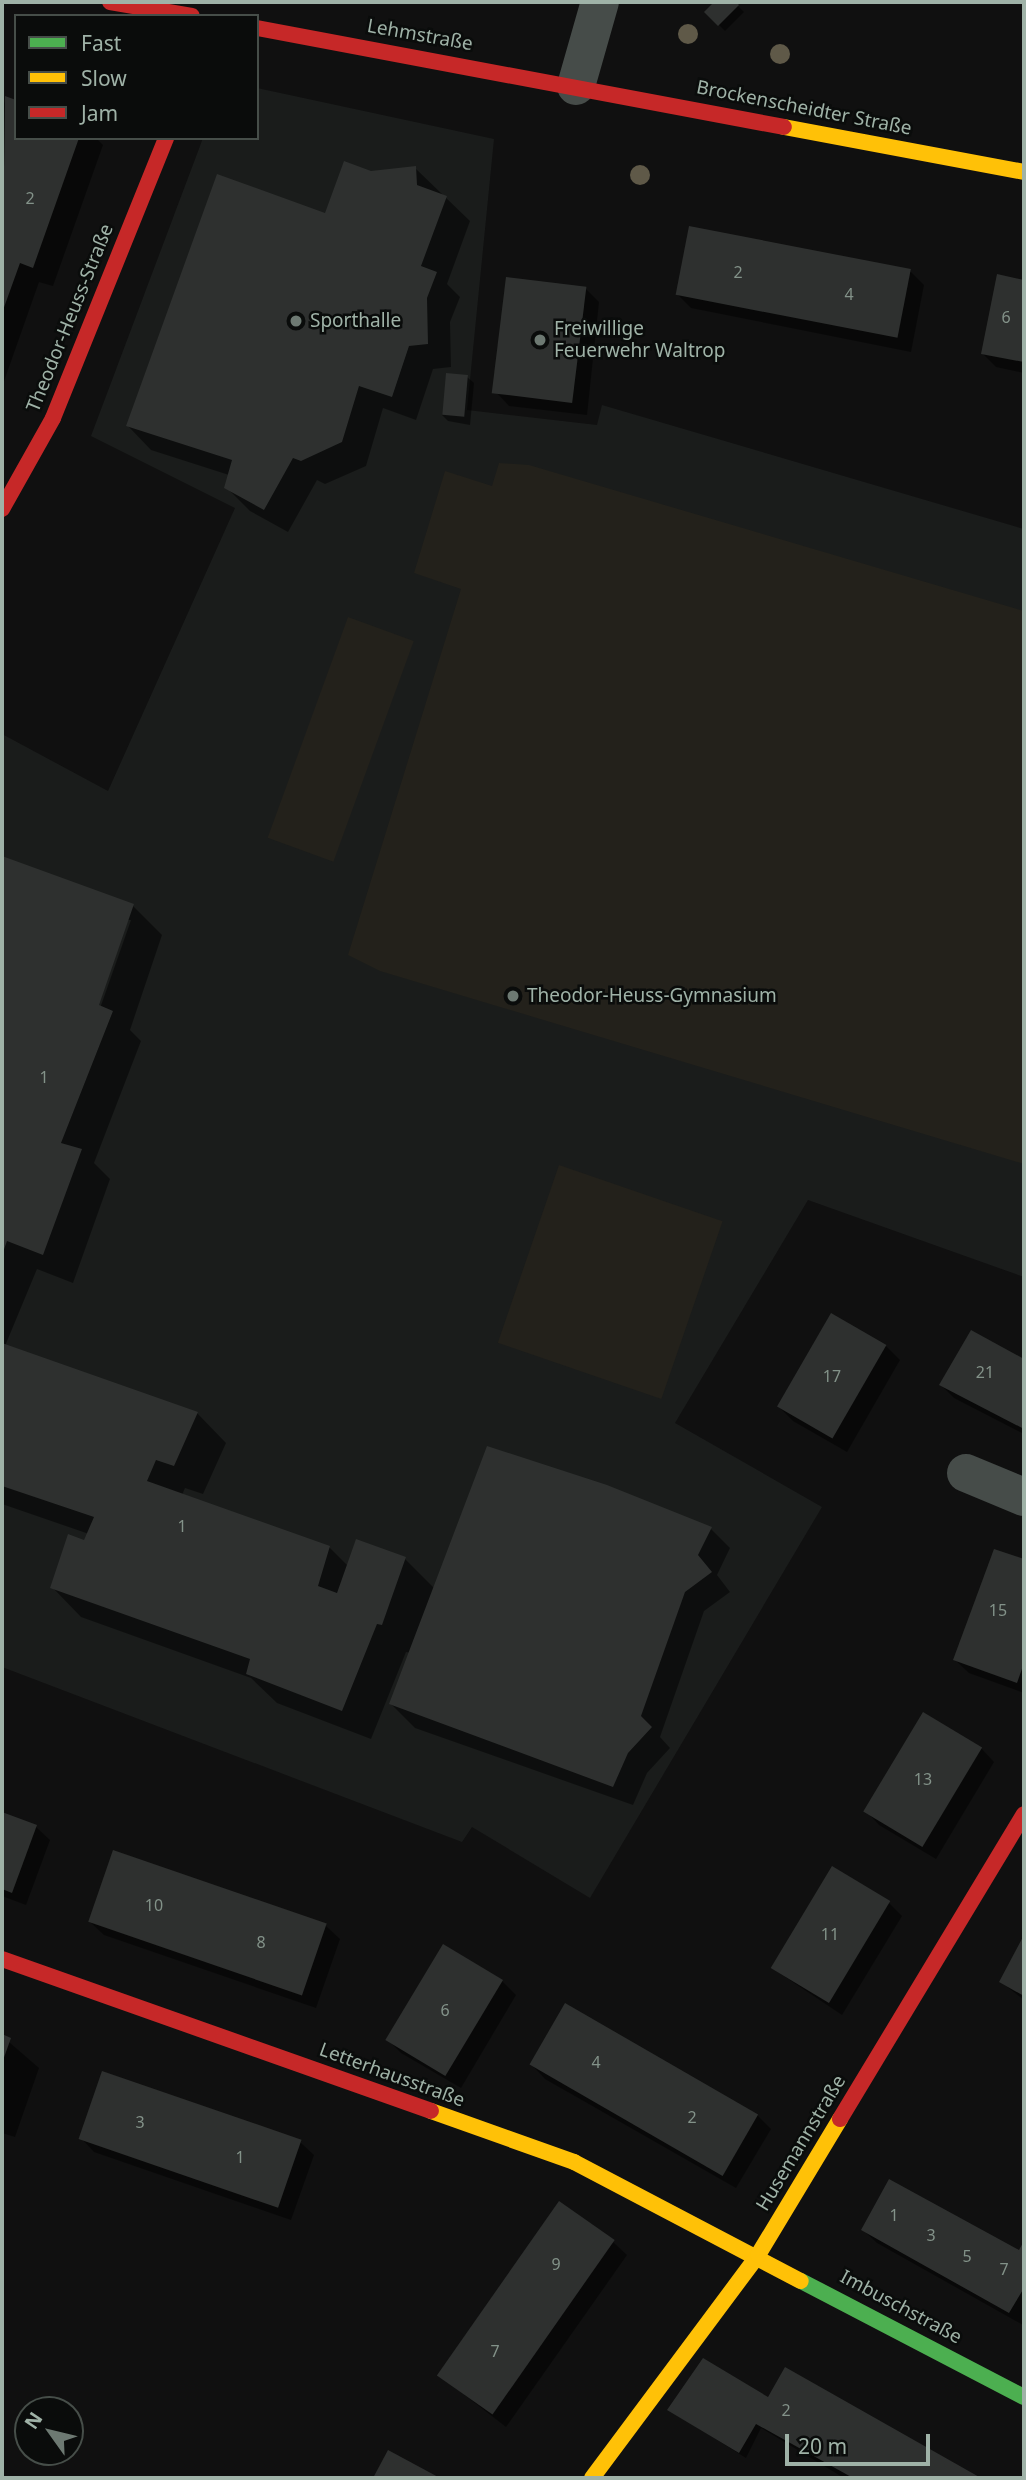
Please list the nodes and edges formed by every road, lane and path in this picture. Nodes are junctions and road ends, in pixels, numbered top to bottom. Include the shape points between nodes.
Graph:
1 (110, 2) edge
2 (600, 2) edge
3 (180, 14) edge
4 (259, 28) edge
5 (576, 86) junction
6 (165, 140) edge
7 (1024, 172) edge
8 (2, 509) edge
9 (966, 1473) dead end
10 (1024, 1497) edge
11 (1024, 1814) edge
12 (2, 1958) edge
13 (758, 2255) junction
14 (1024, 2397) edge
15 (592, 2478) edge

1 - 3 street
2 - 5 street
4 - 5 street, Lehmstraße
5 - 7 street, Brockenscheidter Straße
6 - 8 street, Theodor-Heuss-Straße via 53,418
9 - 10 street
11 - 13 street, Husemannstraße
12 - 13 street, Letterhausstraße via 574,2162
13 - 14 street, Imbuschstraße
13 - 15 street, Husemannstraße

